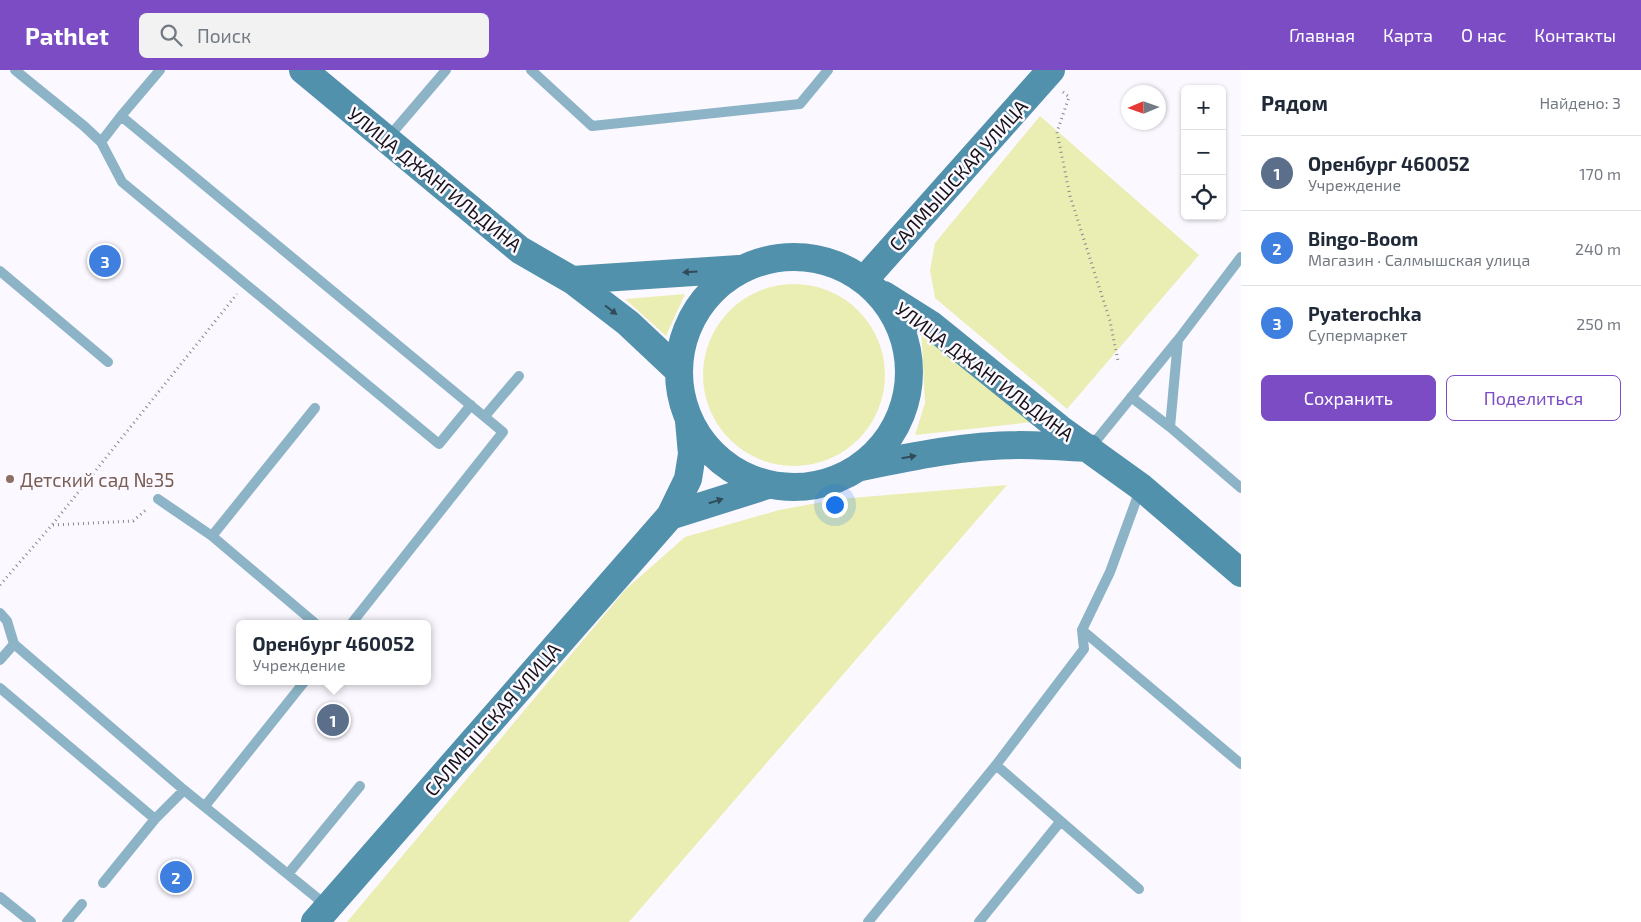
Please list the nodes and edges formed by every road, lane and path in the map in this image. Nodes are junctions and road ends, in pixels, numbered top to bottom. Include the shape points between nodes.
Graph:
1 (15, 70) edge
2 (160, 70) edge
3 (304, 70) edge
4 (446, 70) edge
5 (531, 70) edge
6 (828, 70) edge
7 (1050, 70) edge
8 (1069, 97) dead end
9 (121, 116) junction
10 (387, 139) junction
11 (101, 142) junction
12 (1241, 258) edge
13 (739, 269) junction
14 (0, 271) edge
15 (572, 280) junction
16 (245, 284) junction
17 (873, 286) junction
18 (1178, 340) junction
19 (1118, 361) dead end
20 (108, 362) dead end
21 (678, 370) junction
22 (518, 376) dead end
23 (1131, 396) junction
24 (472, 405) junction
25 (315, 408) dead end
26 (485, 416) junction
27 (689, 420) junction
28 (1170, 427) junction
29 (1089, 448) junction
30 (861, 467) junction
31 (768, 485) junction
32 (1141, 487) junction
33 (1241, 488) edge
34 (158, 499) joint
35 (670, 516) junction
36 (52, 525) junction
37 (212, 536) junction
38 (1241, 573) edge
39 (0, 586) edge
40 (0, 614) edge
41 (311, 620) edge
42 (354, 620) edge
43 (1082, 630) junction
44 (14, 644) junction
45 (0, 660) edge
46 (302, 685) edge
47 (0, 688) edge
48 (1241, 764) edge
49 (996, 765) junction
50 (360, 786) dead end
51 (184, 790) junction
52 (205, 806) junction
53 (155, 819) junction
54 (1060, 822) junction
55 (288, 874) junction
56 (103, 883) dead end
57 (1139, 889) dead end
58 (0, 897) edge
59 (82, 904) dead end
60 (321, 914) edge
61 (31, 922) edge
62 (67, 922) edge
63 (868, 922) edge
64 (979, 922) edge

1 - 11 lane
2 - 9 lane
3 - 10 main road, УЛИЦА ДЖАНГИЛЬДИНА
4 - 10 lane
5 - 6 lane via 592,126 800,104
7 - 17 main road, САЛМЫШСКАЯ УЛИЦА
8 - 19 path via 1057,132 1070,196 1110,321
9 - 11 lane
9 - 24 lane
10 - 15 main road, УЛИЦА ДЖАНГИЛЬДИНА via 520,250
11 - 16 lane via 122,182
12 - 18 lane
13 -> 15 main road
13 - 17 main road, УЛИЦА ДЖАНГИЛЬДИНА via 781,256 825,259
13 - 21 main road via 707,295 686,330
14 - 20 lane
15 -> 21 main road, УЛИЦА ДЖАНГИЛЬДИНА via 628,323
16 - 24 lane via 439,444
16 - 36 path
17 - 29 main road, УЛИЦА ДЖАНГИЛЬДИНА via 930,324 1059,428
17 - 30 main road via 905,336 910,385 894,431
18 - 23 lane
18 - 28 lane
21 - 27 main road
22 - 26 lane
23 - 28 lane
23 - 29 lane
24 - 26 lane
25 - 37 lane
26 - 42 lane via 503,432
27 - 31 main road via 708,449 736,472
27 - 35 main road, САЛМЫШСКАЯ УЛИЦА via 692,454 688,479
28 - 33 lane
30 -> 29 main road, УЛИЦА ДЖАНГИЛЬДИНА via 908,457 1019,445
29 - 32 main road, УЛИЦА ДЖАНГИЛЬДИНА
30 - 31 main road via 832,482 801,488
35 -> 31 main road
32 - 38 main road, УЛИЦА ДЖАНГИЛЬДИНА
32 - 43 lane via 1110,572
34 - 36 path via 133,520
34 - 37 lane
35 - 60 main road, САЛМЫШСКАЯ УЛИЦА
36 - 39 path
37 - 41 lane
40 - 44 lane via 7,621
43 - 48 lane
43 - 49 lane via 1084,649
44 - 45 lane
44 - 51 lane
46 - 52 lane
47 - 53 lane
49 - 54 lane
49 - 63 lane
50 - 55 lane
51 - 52 lane
51 - 53 lane
52 - 55 lane
53 - 56 lane
54 - 57 lane
54 - 64 lane
55 - 60 lane
58 - 61 lane
59 - 62 lane

